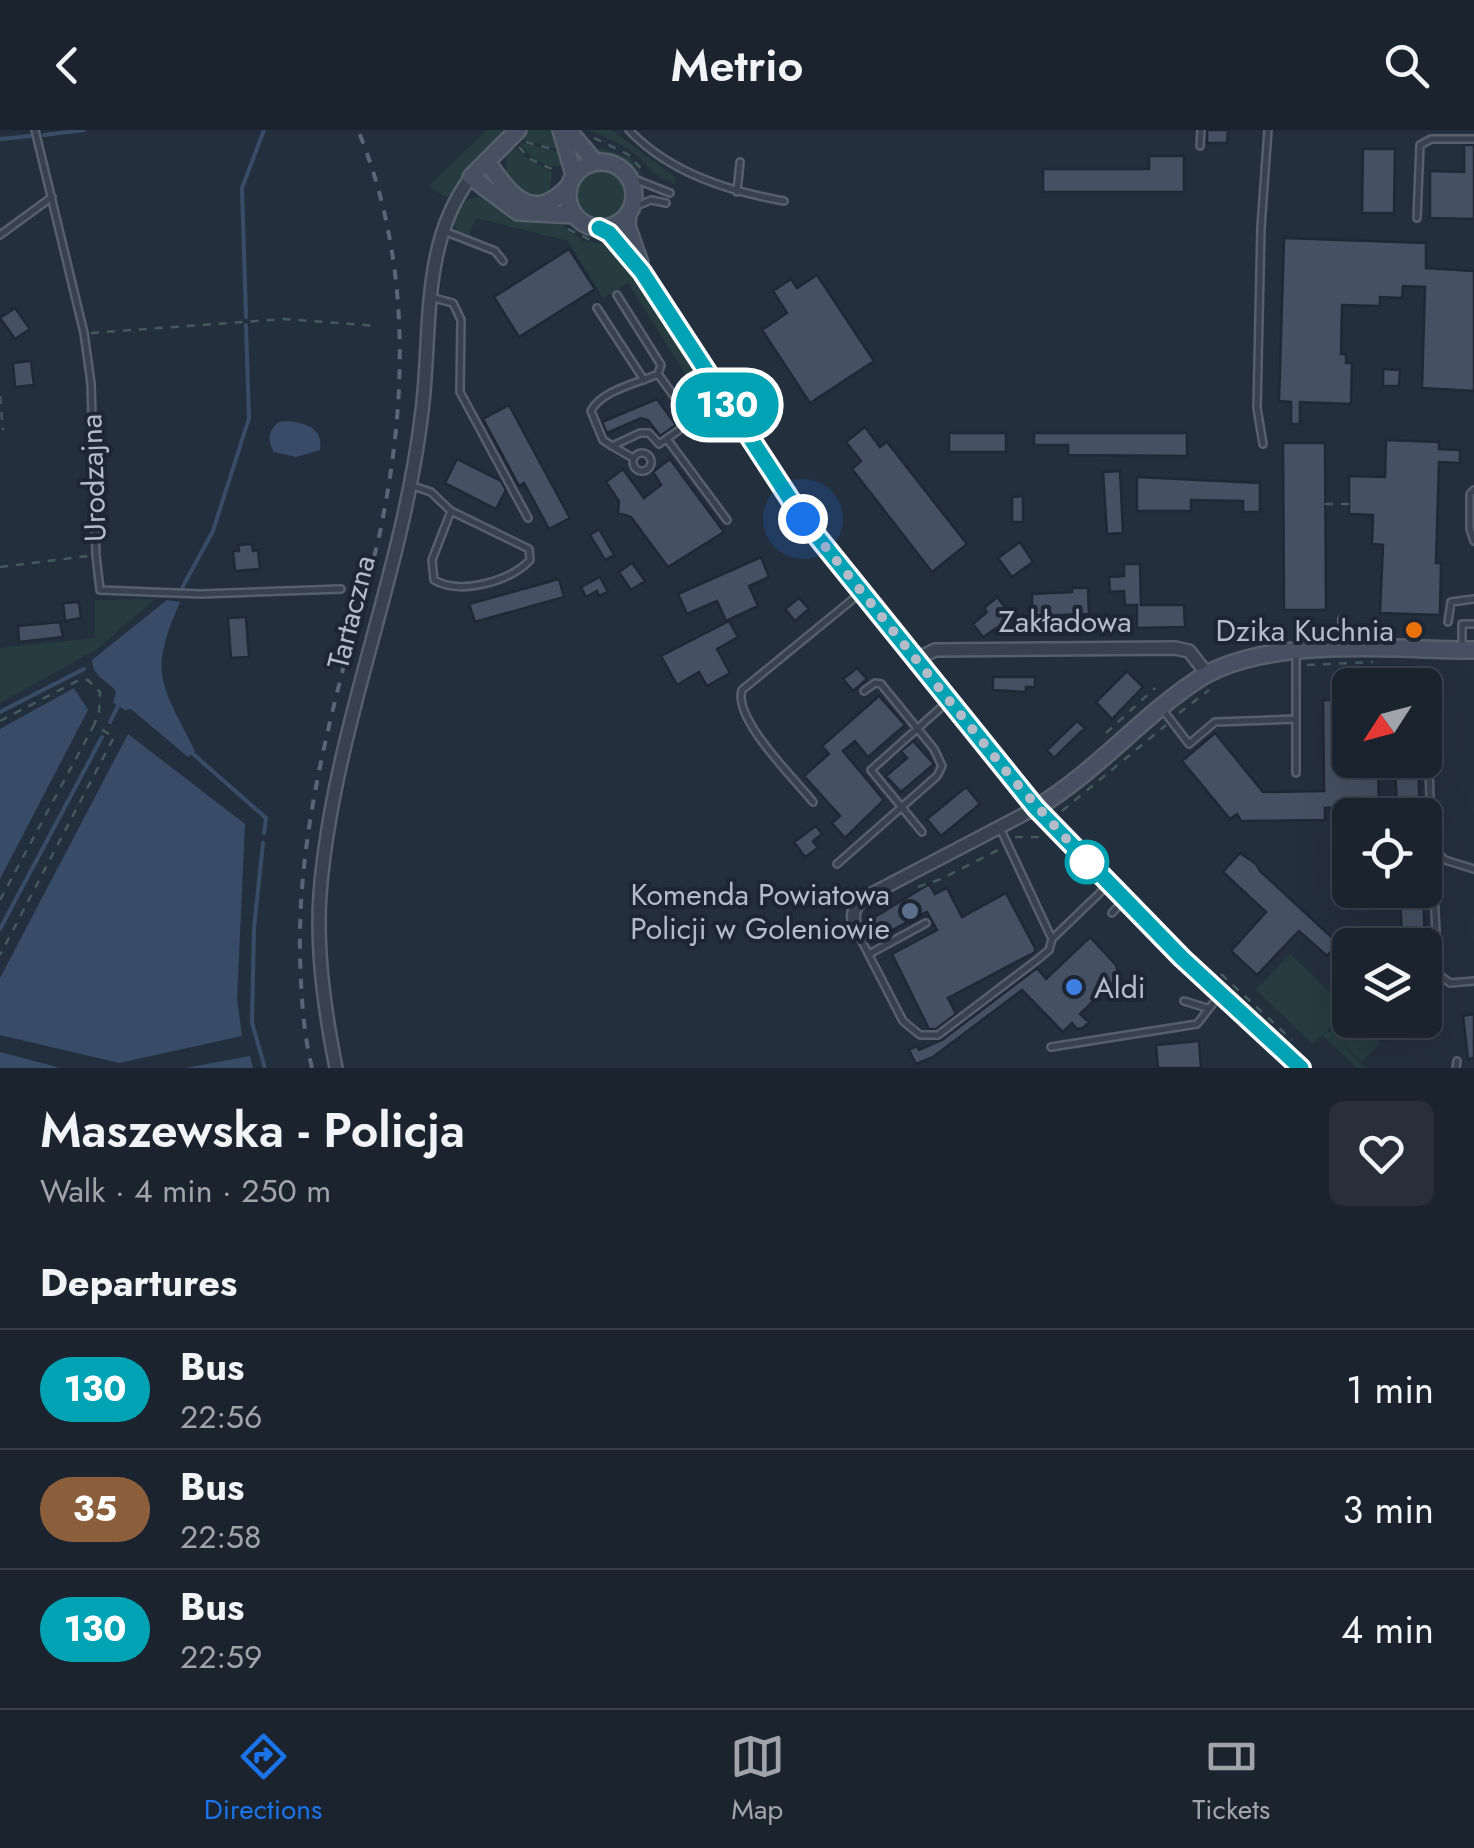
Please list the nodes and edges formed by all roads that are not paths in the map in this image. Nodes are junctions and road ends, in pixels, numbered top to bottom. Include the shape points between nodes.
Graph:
1 (35, 130) edge
2 (564, 130) edge
3 (629, 130) edge
4 (1200, 130) edge
5 (1268, 130) edge
6 (518, 138) edge
7 (1474, 138) edge
8 (1200, 146) dead end
9 (487, 161) junction
10 (595, 162) junction
11 (740, 162) dead end
12 (470, 177) junction
13 (629, 177) junction
14 (567, 178) junction
15 (737, 192) junction
16 (670, 194) dead end
17 (52, 197) junction
18 (784, 202) dead end
19 (666, 203) dead end
20 (630, 211) junction
21 (1417, 218) dead end
22 (569, 220) junction
23 (442, 230) junction
24 (0, 235) edge
25 (602, 235) junction
26 (503, 262) dead end
27 (642, 272) junction
28 (617, 295) dead end
29 (431, 297) junction
30 (598, 308) dead end
31 (658, 374) junction
32 (644, 380) junction
33 (724, 399) junction
34 (692, 421) junction
35 (667, 438) junction
36 (658, 444) junction
37 (1263, 444) dead end
38 (612, 446) junction
39 (649, 457) junction
40 (633, 458) junction
41 (410, 484) junction
42 (1474, 490) edge
43 (451, 511) junction
44 (528, 518) dead end
45 (726, 520) dead end
46 (1474, 540) edge
47 (341, 589) dead end
48 (861, 592) junction
49 (1468, 602) edge
50 (1342, 619) dead end
51 (1448, 622) dead end
52 (1468, 622) edge
53 (1341, 650) junction
54 (1468, 650) edge
55 (1296, 658) junction
56 (915, 660) junction
57 (1209, 681) junction
58 (864, 692) dead end
59 (948, 701) junction
60 (1166, 714) junction
61 (1296, 719) junction
62 (917, 728) junction
63 (1296, 773) dead end
64 (813, 802) dead end
65 (902, 808) junction
66 (1036, 808) junction
67 (1000, 828) junction
68 (922, 832) dead end
69 (1442, 858) edge
70 (838, 864) dead end
71 (1474, 868) edge
72 (1108, 884) junction
73 (1435, 908) edge
74 (926, 923) dead end
75 (856, 930) joint
76 (1052, 939) junction
77 (868, 954) junction
78 (1474, 982) edge
79 (1220, 995) junction
80 (1184, 1001) dead end
81 (1207, 1008) junction
82 (1051, 1047) dead end
83 (336, 1068) edge
84 (1301, 1068) edge

1 - 17 lane, Urodzajna
2 - 10 street
2 - 14 street
3 - 15 lane via 711,184
4 - 8 lane
5 - 37 lane via 1257,408
6 - 9 street, Tartaczna
7 - 21 lane via 1420,145
9 - 12 street, Tartaczna
9 - 14 street via 510,194 524,202 551,201
10 - 13 street via 611,163
10 - 14 street
11 - 15 lane
12 - 22 street via 518,212
12 - 23 street, Tartaczna
13 - 16 lane
13 - 20 street
14 - 22 street
15 - 18 lane
17 - 24 lane
17 - 47 lane, Urodzajna via 91,383 100,590
19 - 20 lane via 649,200
20 - 25 street
20 - 27 street via 627,226
22 - 25 street
23 - 26 lane via 496,251
23 - 29 street, Tartaczna
25 - 27 street via 609,233
27 - 33 street
28 - 31 lane via 661,365
29 - 41 street, Tartaczna
29 - 44 lane via 452,304 462,320 460,392
30 - 32 lane
31 - 32 lane
31 - 34 lane
32 - 38 lane via 594,404 594,424
33 - 34 lane
33 - 48 street via 803,519
34 - 35 lane
35 - 36 lane
35 - 45 lane
36 - 38 lane via 640,432
36 - 39 lane
38 - 40 lane
39 - 40 lane
39 - 40 lane via 642,472
41 - 43 lane
41 - 83 street, Tartaczna via 324,853 320,949
42 - 46 lane
43 - 43 lane via 529,549 530,560 478,584 446,587 434,580 432,560
48 - 56 street
48 - 64 lane via 740,697 747,721
49 - 51 lane via 1451,602
50 - 53 lane
52 - 54 lane
53 - 54 street
53 - 55 street
55 - 57 street via 1250,656
55 - 61 lane
56 - 57 street, Zakładowa via 930,651 960,656 1175,648 1189,651
56 - 59 street
57 - 60 street
58 - 62 lane via 879,683
59 - 62 lane
59 - 66 street
60 - 61 lane via 1188,744 1215,722
60 - 66 street via 1111,739
61 - 63 lane
62 - 65 lane via 942,766
62 - 65 lane via 871,770
65 - 68 lane
65 - 70 lane
66 - 67 street
66 - 72 street
67 - 75 street via 866,896 854,909
67 - 76 lane
69 - 71 lane
72 - 76 lane
72 - 79 street via 1118,906
73 - 78 lane via 1438,974 1450,984
74 - 77 lane
75 - 77 lane
76 - 77 lane via 1037,960 929,1037 903,1022
79 - 81 lane
79 - 84 street
80 - 81 lane
81 - 82 lane via 1197,1024

